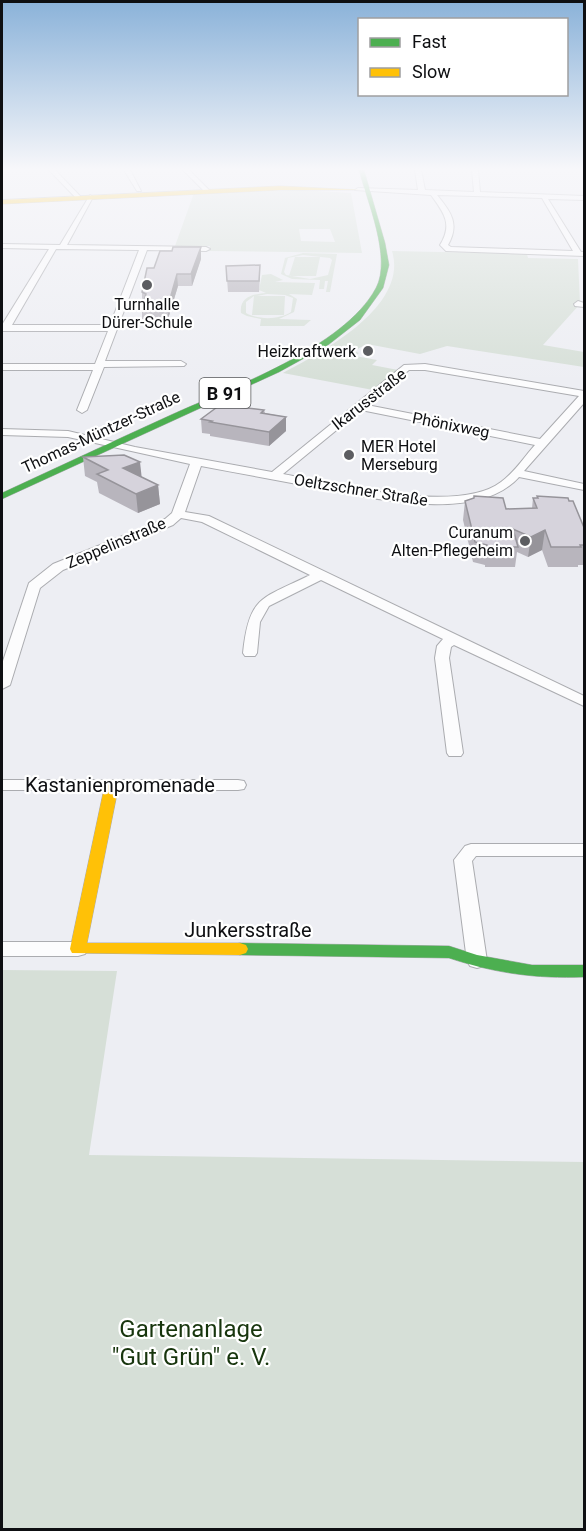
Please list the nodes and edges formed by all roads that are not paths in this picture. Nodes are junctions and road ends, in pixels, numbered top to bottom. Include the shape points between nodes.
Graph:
1 (60, 241) edge
2 (378, 241) edge
3 (445, 241) edge
4 (2, 246) edge
5 (58, 246) junction
6 (144, 248) junction
7 (207, 249) dead end
8 (581, 254) edge
9 (4, 328) edge
10 (114, 328) junction
11 (333, 331) junction
12 (181, 364) dead end
13 (100, 366) junction
14 (2, 367) edge
15 (585, 396) edge
16 (358, 406) junction
17 (82, 410) dead end
18 (2, 432) edge
19 (98, 441) junction
20 (544, 443) junction
21 (113, 445) junction
22 (197, 460) junction
23 (517, 473) junction
24 (275, 475) junction
25 (2, 485) edge
26 (585, 487) edge
27 (2, 496) edge
28 (178, 514) junction
29 (320, 575) junction
30 (453, 638) junction
31 (250, 653) dead end
32 (2, 685) edge
33 (585, 702) edge
34 (455, 753) dead end
35 (112, 784) junction
36 (238, 785) dead end
37 (2, 786) edge
38 (585, 850) edge
39 (2, 949) edge
40 (78, 950) junction
41 (477, 961) junction
42 (585, 971) edge

1 - 5 street
2 - 11 main road, Thomas-Müntzer-Straße / B 91 via 386,271 374,298
3 - 8 street via 444,247 468,251
4 - 5 street
5 - 6 street
5 - 9 street
6 - 7 street
6 - 10 street
9 - 10 street
10 - 13 street
11 - 19 main road, Thomas-Müntzer-Straße / B 91 via 264,367
11 - 21 main road, Thomas-Müntzer-Straße / B 91 via 276,370
12 - 13 street
13 - 14 street
13 - 17 street
15 - 16 street, Ikarusstraße via 412,366
15 - 20 street, Oeltzschner Straße
16 - 20 street, Phönixweg
16 - 24 street, Ikarusstraße
18 - 19 street, Oeltzschner Straße via 65,434
19 - 21 street, Oeltzschner Straße
19 - 25 main road, Thomas-Müntzer-Straße / B 91
20 - 23 street, Oeltzschner Straße
21 - 22 street, Oeltzschner Straße
21 - 27 main road, Thomas-Müntzer-Straße / B 91
22 - 24 street, Oeltzschner Straße
22 - 28 street, Zeppelinstraße
23 - 24 street, Oeltzschner Straße via 505,485 486,494 433,502
23 - 26 street
28 - 29 street via 205,519
28 - 32 street, Zeppelinstraße via 162,525 58,567 34,586
29 - 30 street
29 - 31 street via 264,603 253,622
30 - 33 street
30 - 34 street via 444,646 442,658
35 - 36 street, Kastanienpromenade
35 - 37 street, Kastanienpromenade
35 - 40 main road
38 - 41 street via 471,850 463,860
39 - 40 street
40 - 41 main road, Junkersstraße via 449,952
41 - 42 main road, Junkersstraße via 532,971

